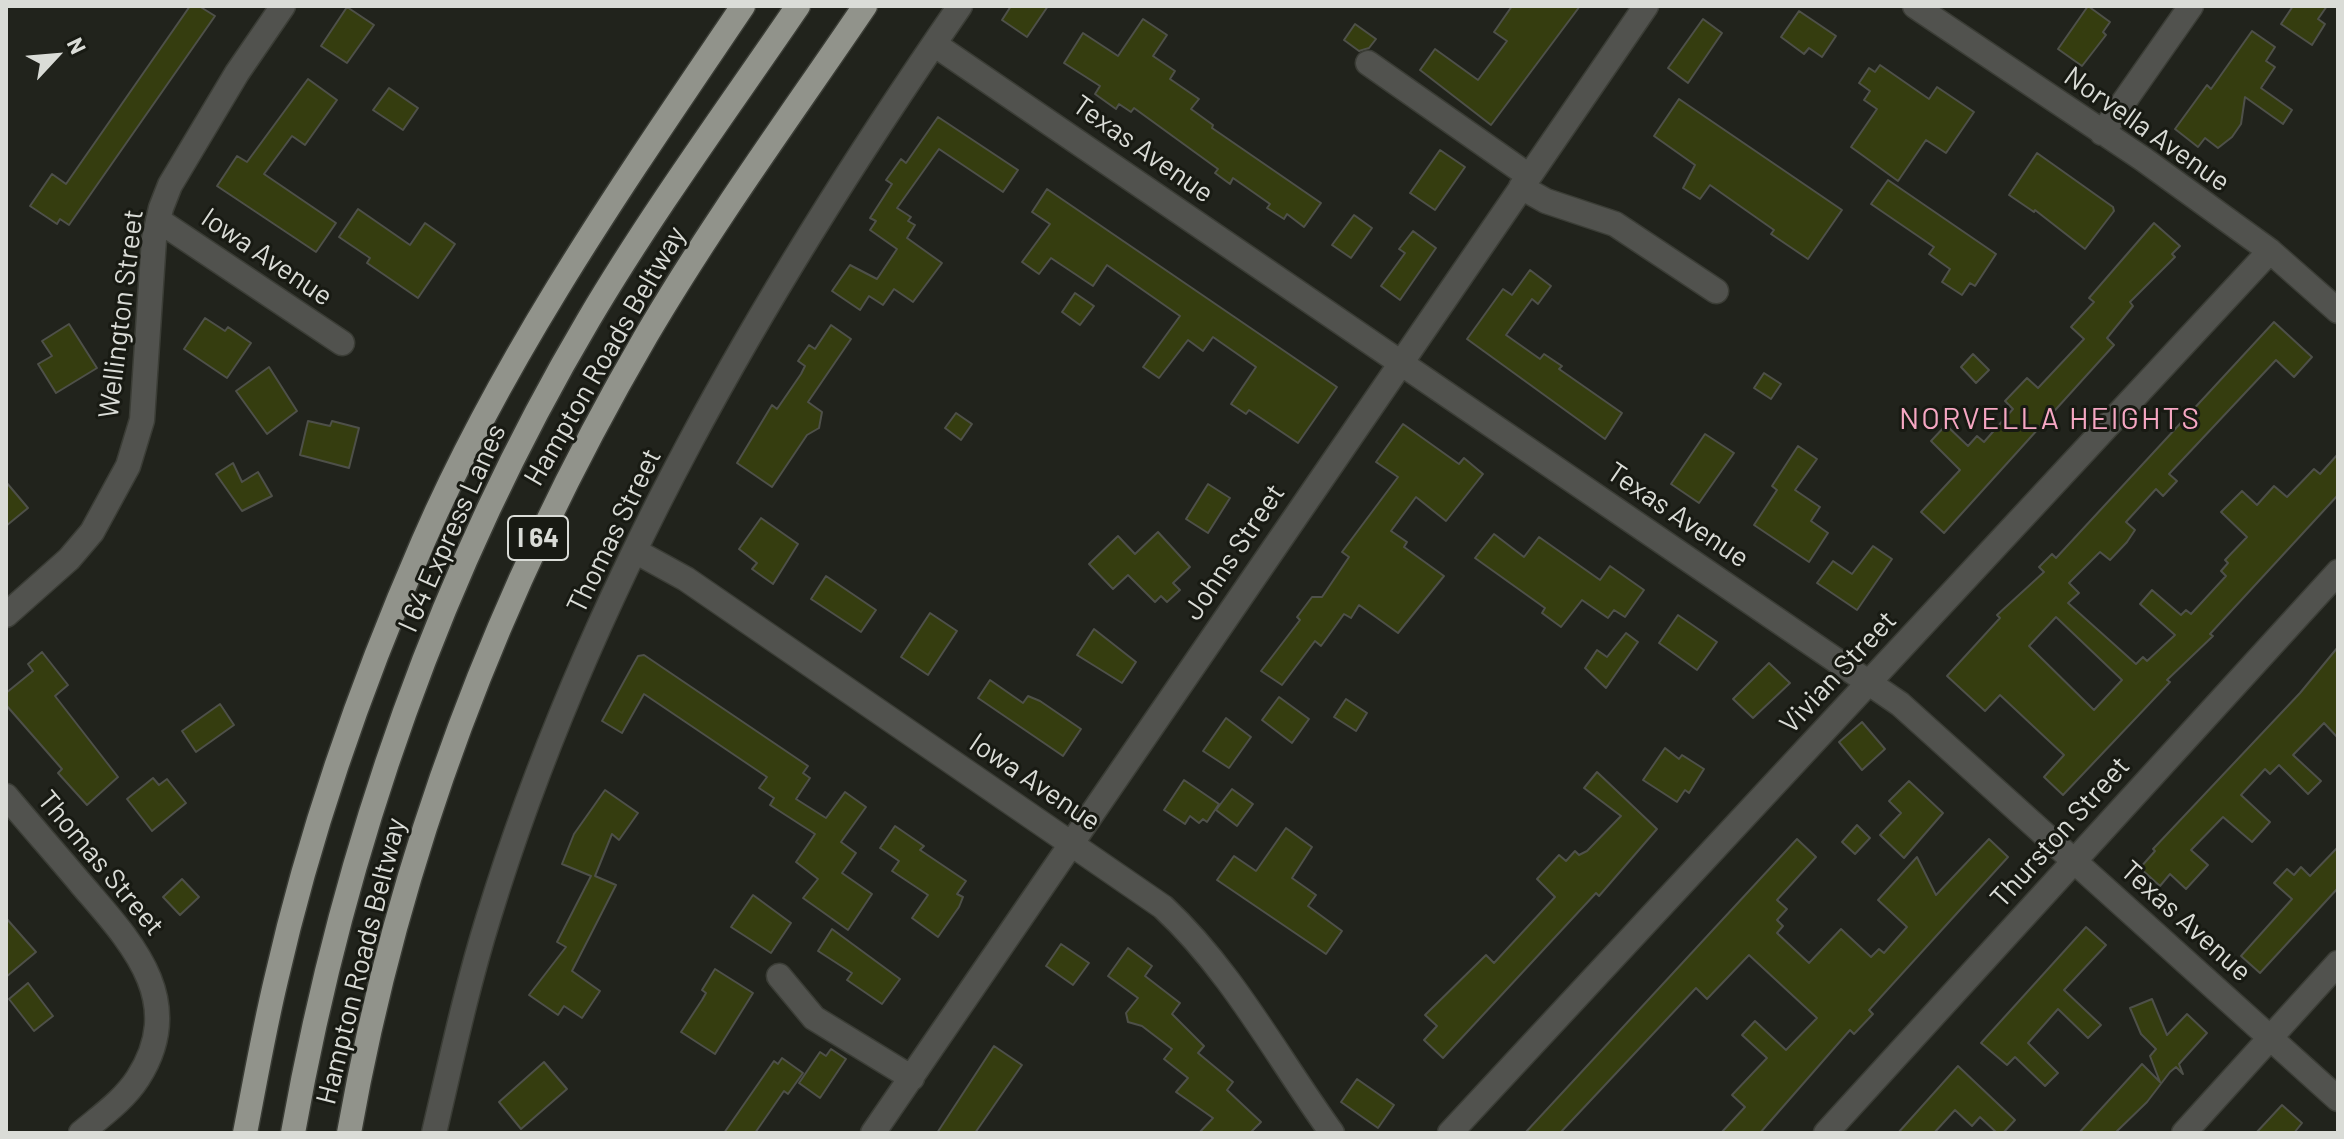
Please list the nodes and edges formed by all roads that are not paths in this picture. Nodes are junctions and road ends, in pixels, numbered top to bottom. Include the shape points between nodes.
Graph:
1 (283, 6) edge
2 (743, 6) edge
3 (798, 6) edge
4 (865, 6) edge
5 (960, 6) edge
6 (1646, 6) edge
7 (1915, 6) edge
8 (2191, 6) edge
9 (934, 44) junction
10 (1368, 63) dead end
11 (2102, 133) junction
12 (1525, 182) junction
13 (158, 220) junction
14 (2270, 251) junction
15 (1716, 291) dead end
16 (2338, 311) edge
17 (342, 343) dead end
18 (1400, 361) junction
19 (635, 551) junction
20 (2338, 572) edge
21 (6, 615) edge
22 (1869, 682) junction
23 (6, 796) edge
24 (1071, 843) junction
25 (2074, 861) junction
26 (2338, 963) edge
27 (779, 976) dead end
28 (2270, 1038) junction
29 (912, 1078) junction
30 (2338, 1099) edge
31 (81, 1133) edge
32 (245, 1133) edge
33 (293, 1133) edge
34 (349, 1133) edge
35 (434, 1133) edge
36 (873, 1133) edge
37 (1332, 1133) edge
38 (1450, 1133) edge
39 (1826, 1133) edge
40 (2184, 1133) edge

1 - 13 street, Wellington Street via 170,185
2 - 32 highway via 546,309 479,427 424,540 377,655 308,857 276,979
3 - 33 highway, I 64 Express Lanes via 654,214 588,320 466,557 369,815 335,937
4 - 34 highway, Hampton Roads Beltway / I 64 via 715,223 647,335 539,536 464,716 410,874 380,983
5 - 9 street, Thomas Street
6 - 12 street, Johns Street
7 - 11 street, Norvella Avenue
8 - 11 street
9 - 18 street, Texas Avenue
9 - 19 street, Thomas Street via 799,250 715,394
10 - 12 street
11 - 14 street, Norvella Avenue
12 - 15 street via 1546,201 1615,224
12 - 18 street, Johns Street
13 - 17 street, Iowa Avenue
13 - 21 street, Wellington Street via 142,420 128,466 92,532
14 - 16 street, Norvella Avenue
14 - 22 street, Vivian Street
18 - 22 street, Texas Avenue
18 - 24 street, Johns Street
19 - 24 street, Iowa Avenue via 686,579
19 - 35 street, Thomas Street via 576,680 515,837 464,1003
20 - 25 street, Thurston Street
22 - 25 street, Texas Avenue
22 - 38 street, Vivian Street
23 - 31 street, Thomas Street via 132,943 152,984 155,1033 139,1076
24 - 29 street, Johns Street
24 - 37 street, Iowa Avenue via 1163,907 1194,936
25 - 28 street, Texas Avenue
25 - 39 street, Thurston Street
26 - 28 street
27 - 29 street via 814,1018
28 - 30 street, Texas Avenue
28 - 40 street
29 - 36 street, Johns Street

